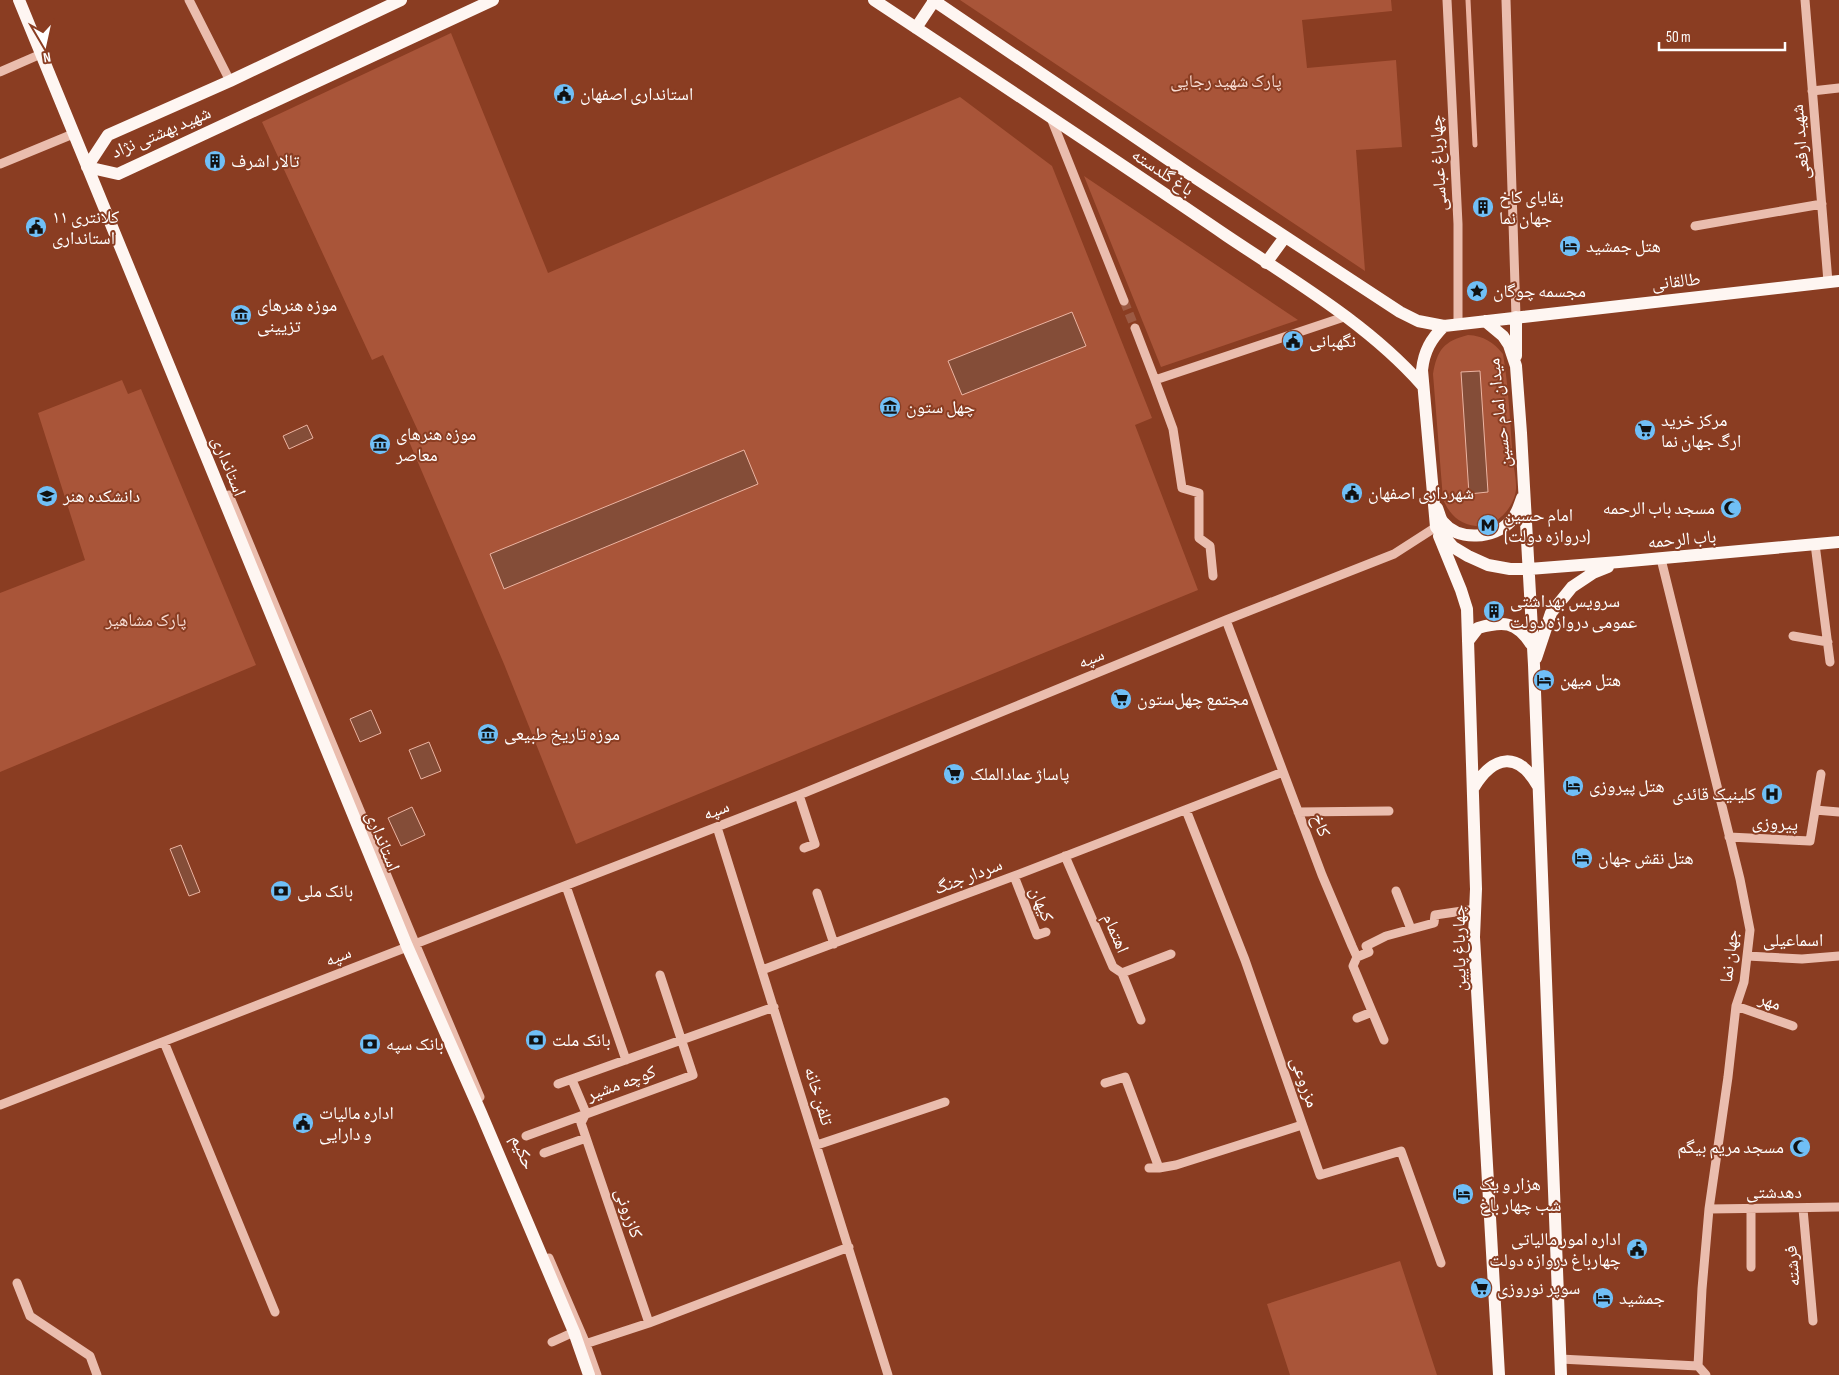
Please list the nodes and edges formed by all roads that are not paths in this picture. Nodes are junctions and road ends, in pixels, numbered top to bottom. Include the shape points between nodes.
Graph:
1 (19, 0) edge
2 (26, 0) edge
3 (189, 0) edge
4 (401, 0) edge
5 (493, 0) edge
6 (874, 0) edge
7 (933, 0) edge
8 (1447, 0) edge
9 (1506, 0) edge
10 (1804, 0) edge
11 (916, 28) junction
12 (41, 54) junction
13 (0, 72) edge
14 (230, 81) junction
15 (1839, 88) edge
16 (1812, 91) junction
17 (1051, 118) junction
18 (73, 134) junction
19 (0, 164) edge
20 (87, 167) junction
21 (1822, 204) junction
22 (1695, 226) dead end
23 (1285, 237) junction
24 (1266, 263) junction
25 (1834, 281) edge
26 (1124, 301) tunnel mouth
27 (1344, 317) junction
28 (1516, 317) junction
29 (1485, 321) junction
30 (1458, 324) junction
31 (1444, 326) junction
32 (1135, 328) tunnel mouth
33 (1516, 366) junction
34 (1155, 380) junction
35 (1422, 385) junction
36 (1525, 491) junction
37 (1433, 496) junction
38 (1436, 527) junction
39 (1839, 542) edge
40 (1815, 544) junction
41 (1660, 558) junction
42 (1619, 562) junction
43 (1528, 569) junction
44 (1213, 576) dead end
45 (1226, 620) junction
46 (1793, 636) dead end
47 (1468, 641) junction
48 (1828, 642) junction
49 (1532, 646) junction
50 (1830, 662) dead end
51 (1534, 666) junction
52 (1283, 772) junction
53 (1821, 774) dead end
54 (1538, 786) junction
55 (1474, 787) junction
56 (799, 795) junction
57 (1186, 810) junction
58 (1389, 810) dead end
59 (1815, 810) junction
60 (1298, 812) junction
61 (1839, 812) edge
62 (717, 827) junction
63 (1729, 837) junction
64 (804, 848) dead end
65 (1065, 856) junction
66 (1014, 876) junction
67 (566, 886) junction
68 (1396, 890) dead end
69 (817, 892) dead end
70 (1476, 909) junction
71 (1411, 929) junction
72 (1046, 932) dead end
73 (834, 944) junction
74 (411, 945) junction
75 (1170, 954) dead end
76 (1747, 956) junction
77 (1839, 956) edge
78 (1357, 957) junction
79 (762, 970) junction
80 (1122, 973) junction
81 (660, 975) dead end
82 (1736, 1006) junction
83 (774, 1007) junction
84 (1372, 1012) junction
85 (1357, 1018) dead end
86 (1141, 1020) dead end
87 (1793, 1026) dead end
88 (683, 1040) junction
89 (1384, 1040) dead end
90 (164, 1042) junction
91 (626, 1060) junction
92 (572, 1080) junction
93 (1105, 1083) dead end
94 (558, 1084) dead end
95 (945, 1102) dead end
96 (0, 1105) edge
97 (586, 1113) junction
98 (1302, 1125) junction
99 (526, 1136) dead end
100 (586, 1138) junction
101 (817, 1145) junction
102 (544, 1153) dead end
103 (1148, 1168) dead end
104 (1159, 1168) junction
105 (1839, 1207) edge
106 (1709, 1209) junction
107 (1751, 1209) junction
108 (1803, 1209) junction
109 (849, 1247) junction
110 (1441, 1263) dead end
111 (1751, 1267) dead end
112 (17, 1283) dead end
113 (275, 1312) dead end
114 (1813, 1321) dead end
115 (648, 1323) junction
116 (574, 1332) junction
117 (552, 1342) dead end
118 (582, 1345) junction
119 (1560, 1358) junction
120 (1698, 1366) junction
121 (97, 1375) edge
122 (589, 1375) edge
123 (597, 1375) edge
124 (888, 1375) edge
125 (1499, 1375) edge
126 (1561, 1375) edge
127 (1706, 1375) edge

1 - 12 main road, استانداری
2 - 74 street, استانداری
3 - 14 street
4 - 14 main road, شهید بهشتی نژاد
5 - 20 main road, شهید بهشتی نژاد via 118,174
6 - 11 main road, باغ گلدسته
7 - 11 main road
7 - 23 main road, باغ گلدسته
8 - 30 street, چهارباغ عباسی via 1458,224
9 - 28 street
10 - 16 street, شهید ارفعی
11 - 17 main road, باغ گلدسته
12 - 13 street
12 - 18 main road, استانداری
14 - 20 main road, شهید بهشتی نژاد via 108,135
15 - 16 street
16 - 21 street, شهید ارفعی
17 - 24 main road, باغ گلدسته
17 - 26 street
18 - 19 street
18 - 20 main road, استانداری
20 - 74 main road, استانداری
21 - 22 street
21 - 25 street, شهید ارفعی
23 - 24 main road
23 - 31 main road, باغ گلدسته via 1400,312 1418,321
24 - 27 main road, باغ گلدسته
25 - 28 main road, طالقانی
27 - 34 street
27 - 35 main road, باغ گلدسته via 1385,348
28 - 29 main road, طالقانی
28 - 33 main road
29 - 30 main road
29 - 33 main road, میدان امام حسین via 1503,336
30 - 31 main road
31 - 35 main road, میدان امام حسین via 1426,349
32 - 34 street
33 - 36 main road, میدان امام حسین
34 - 44 street via 1173,429 1182,488 1198,493 1198,538 1210,546
35 - 37 main road, میدان امام حسین
36 - 37 main road, میدان امام حسین via 1518,512 1510,522 1490,534 1478,536 1466,535 1443,522
36 - 43 main road, میدان امام حسین
37 - 38 main road, میدان امام حسین
38 - 43 main road via 1453,547 1468,556 1488,565
38 - 45 street, سپه via 1394,554
38 - 47 main road, چهارباغ پایین via 1467,609
39 - 40 main road, باب الرحمه
40 - 41 main road, باب الرحمه
40 - 48 street
41 - 42 main road, باب الرحمه
41 - 63 street, جهان نما
42 - 43 main road, باب الرحمه
42 - 51 main road via 1572,587 1551,613
43 - 49 main road
45 - 52 street, کاخ
45 - 56 street, سپه
46 - 48 street
47 - 49 main road via 1478,628 1504,623 1523,631
47 - 55 main road, چهارباغ پایین
48 - 50 street
49 - 51 main road
51 - 54 main road
52 - 57 street, سردار جنگ
52 - 60 street, کاخ
53 - 59 street, پیروزی
54 - 55 main road via 1532,774 1521,765 1510,762 1488,768
54 - 119 main road
55 - 70 main road, چهارباغ پایین
56 - 62 street, سپه
56 - 64 street via 815,844
57 - 65 street, سردار جنگ
57 - 98 street, مزروعی via 1245,960
58 - 60 street
59 - 61 street
59 - 63 street, پیروزی via 1810,841
60 - 78 street, کاخ
62 - 67 street, سپه
62 - 79 street, تلفن خانه
63 - 76 street, جهان نما via 1750,930
65 - 66 street, سردار جنگ
65 - 80 street, اهتمام via 1113,967
66 - 72 street, کیهان via 1037,935
66 - 73 street, سردار جنگ
67 - 74 street, سپه
67 - 91 street
68 - 71 street
69 - 73 street
70 - 71 street via 1435,915 1434,923
70 - 125 main road, چهارباغ پایین via 1474,937
71 - 78 street via 1366,946 1369,952
73 - 79 street, سردار جنگ
74 - 90 street, سپه
74 - 116 main road, حکیم
74 - 118 street, حکیم
75 - 80 street
76 - 77 street, اسماعیلی via 1802,959
76 - 82 street, جهان نما via 1744,982
78 - 84 street, کاخ via 1353,966
79 - 83 street, تلفن خانه
80 - 86 street, اهتمام
81 - 88 street
82 - 87 street, مهر
82 - 106 street, جهان نما
83 - 88 street
83 - 101 street, تلفن خانه
84 - 85 street
84 - 89 street, کاخ
88 - 91 street
88 - 97 street, كوچه مشير via 693,1075
90 - 96 street, سپه
90 - 113 street
91 - 92 street
92 - 94 street
92 - 97 street
93 - 104 street via 1125,1077
95 - 101 street
97 - 99 street, كوچه مشير
97 - 100 street, کازرونی via 581,1123
98 - 104 street
98 - 110 street, مزروعی via 1320,1175 1401,1151
100 - 102 street
100 - 115 street, کازرونی
101 - 109 street, تلفن خانه
103 - 104 street
105 - 108 street, دهدشتی
106 - 107 street, دهدشتی
106 - 120 street, جهان نما
107 - 108 street, دهدشتی
107 - 111 street
108 - 114 street, فرشته
109 - 115 street
109 - 124 street, تلفن خانه
112 - 121 street via 30,1316 90,1356
115 - 118 street
116 - 117 street
116 - 118 main road, حکیم
118 - 122 main road, حکیم
118 - 123 street, حکیم
119 - 120 street
119 - 126 main road
120 - 127 street

